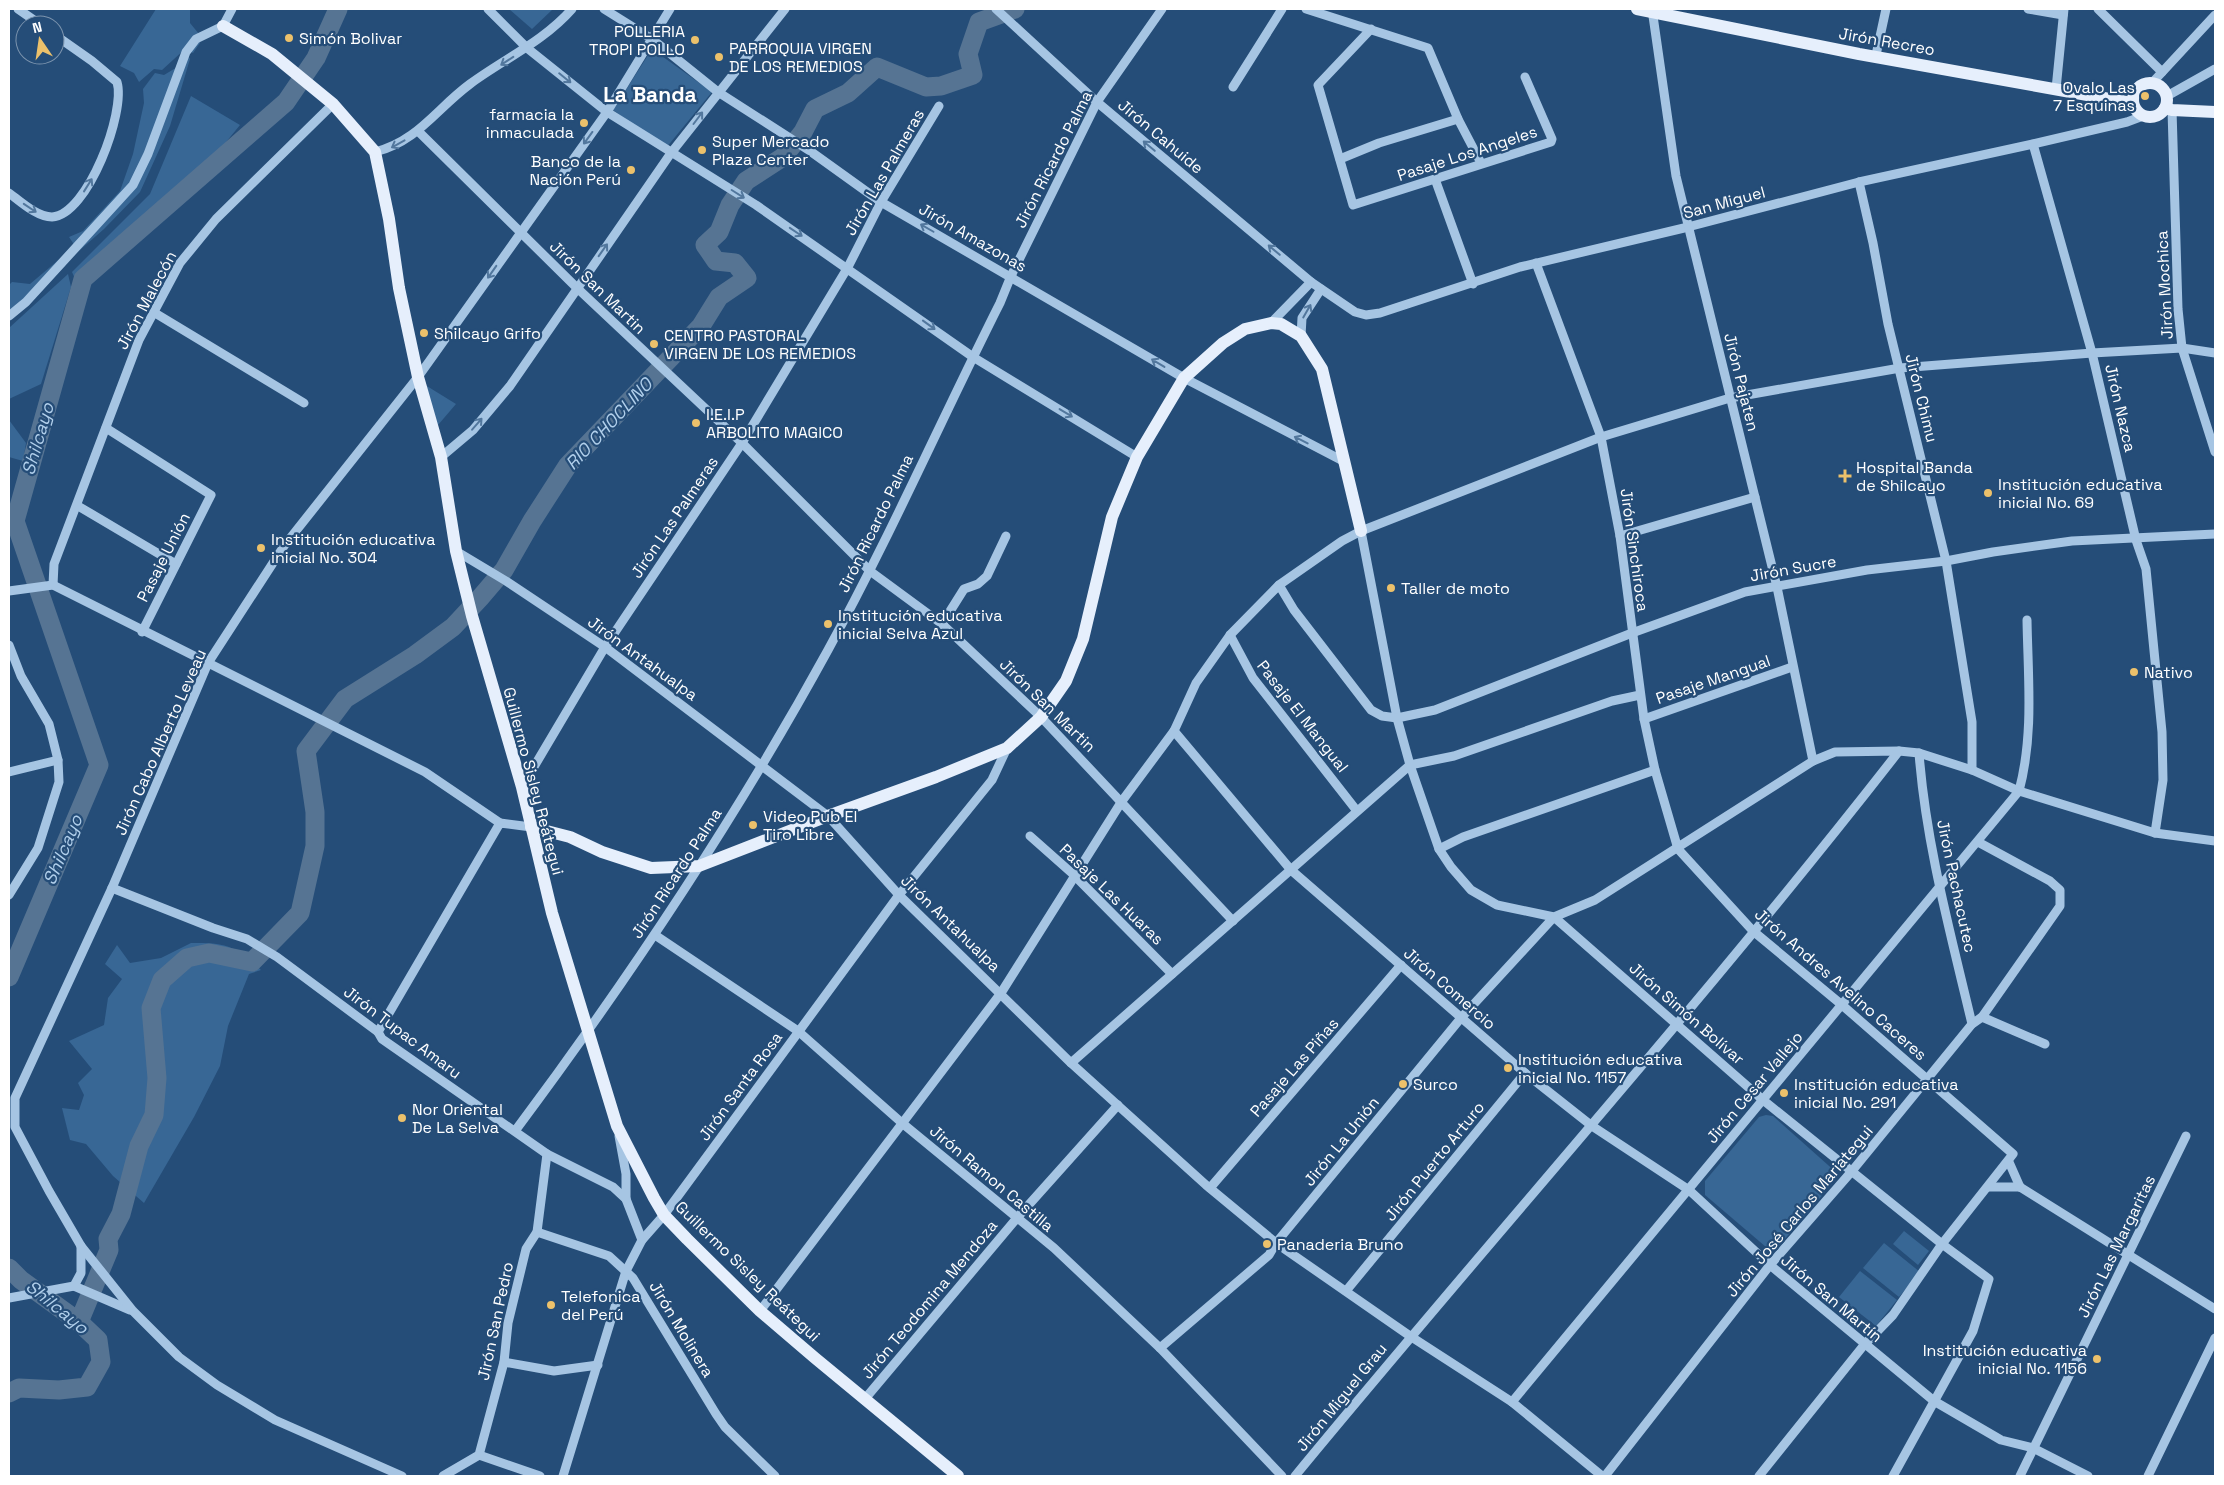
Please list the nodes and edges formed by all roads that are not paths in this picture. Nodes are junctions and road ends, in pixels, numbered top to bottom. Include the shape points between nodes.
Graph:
1 (232, 9) edge
2 (488, 9) edge
3 (572, 9) edge
4 (604, 9) edge
5 (670, 9) edge
6 (785, 9) edge
7 (996, 9) edge
8 (1162, 9) edge
9 (1282, 9) edge
10 (1306, 9) edge
11 (1637, 9) edge
12 (1886, 9) edge
13 (2028, 9) edge
14 (2098, 9) edge
15 (1652, 10) edge
16 (2063, 12) edge
17 (2215, 15) edge
18 (223, 26) junction
19 (1371, 28) junction
20 (652, 39) junction
21 (65, 42) edge
22 (527, 48) junction
23 (1876, 56) junction
24 (2215, 70) edge
25 (2162, 72) junction
26 (1525, 77) dead end
27 (2152, 83) junction
28 (1233, 87) dead end
29 (2056, 89) junction
30 (718, 92) junction
31 (1097, 102) junction
32 (2132, 103) junction
33 (333, 104) junction
34 (2168, 105) junction
35 (939, 106) dead end
36 (607, 112) junction
37 (2215, 112) edge
38 (2144, 116) junction
39 (1458, 119) junction
40 (418, 131) junction
41 (2033, 144) junction
42 (375, 152) junction
43 (671, 153) junction
44 (1340, 160) junction
45 (1481, 164) junction
46 (1435, 180) junction
47 (1859, 182) junction
48 (9, 193) edge
49 (881, 202) junction
50 (1689, 227) junction
51 (520, 233) junction
52 (1536, 263) junction
53 (848, 267) junction
54 (1011, 276) junction
55 (1311, 282) junction
56 (1473, 284) junction
57 (576, 287) junction
58 (1321, 288) junction
59 (155, 313) junction
60 (9, 316) edge
61 (1271, 323) junction
62 (1301, 336) junction
63 (2182, 348) junction
64 (2092, 353) junction
65 (2215, 353) edge
66 (973, 357) junction
67 (1900, 368) junction
68 (418, 377) junction
69 (1184, 378) junction
70 (1730, 398) junction
71 (304, 403) dead end
72 (106, 428) junction
73 (1601, 437) junction
74 (742, 443) junction
75 (2215, 452) edge
76 (441, 457) junction
77 (1137, 457) junction
78 (1345, 462) junction
79 (1755, 498) junction
80 (78, 506) junction
81 (1361, 531) junction
82 (2215, 534) edge
83 (1006, 536) dead end
84 (1620, 536) junction
85 (2136, 540) junction
86 (456, 551) junction
87 (1946, 561) junction
88 (176, 564) junction
89 (870, 571) junction
90 (53, 585) junction
91 (1279, 585) junction
92 (1777, 587) junction
93 (9, 591) edge
94 (2027, 620) dead end
95 (942, 624) junction
96 (142, 632) junction
97 (1632, 633) junction
98 (1230, 635) junction
99 (9, 645) edge
100 (605, 647) junction
101 (208, 663) junction
102 (1792, 667) junction
103 (1640, 695) junction
104 (1041, 717) junction
105 (1397, 718) junction
106 (1644, 719) junction
107 (1174, 731) junction
108 (1007, 748) junction
109 (1899, 750) junction
110 (1919, 753) junction
111 (58, 760) junction
112 (1813, 761) junction
113 (762, 765) junction
114 (1410, 765) junction
115 (1655, 770) junction
116 (1972, 770) junction
117 (9, 772) edge
118 (522, 787) junction
119 (2019, 792) junction
120 (1122, 801) junction
121 (1357, 811) junction
122 (828, 816) junction
123 (500, 823) junction
124 (531, 827) junction
125 (2155, 833) junction
126 (1030, 836) dead end
127 (2215, 841) edge
128 (1978, 842) junction
129 (1439, 849) junction
130 (1678, 849) junction
131 (699, 866) junction
132 (1291, 870) junction
133 (1074, 875) junction
134 (1940, 887) junction
135 (112, 888) junction
136 (9, 895) edge
137 (899, 895) junction
138 (1554, 917) junction
139 (1232, 921) junction
140 (1753, 931) junction
141 (655, 936) junction
142 (1401, 965) junction
143 (1172, 974) junction
144 (1001, 993) junction
145 (1842, 1004) junction
146 (1982, 1017) junction
147 (1461, 1018) junction
148 (1676, 1024) junction
149 (1972, 1024) junction
150 (798, 1031) junction
151 (378, 1032) junction
152 (588, 1033) junction
153 (2045, 1044) dead end
154 (1071, 1063) junction
155 (1525, 1073) junction
156 (1928, 1079) junction
157 (12, 1098) edge
158 (1763, 1100) junction
159 (1118, 1105) junction
160 (902, 1123) junction
161 (617, 1126) junction
162 (1592, 1126) junction
163 (515, 1131) junction
164 (2186, 1136) dead end
165 (547, 1154) junction
166 (2011, 1158) junction
167 (1852, 1171) junction
168 (1989, 1187) junction
169 (1210, 1188) junction
170 (2020, 1188) junction
171 (1689, 1190) junction
172 (626, 1199) junction
173 (664, 1215) junction
174 (1017, 1218) junction
175 (537, 1232) junction
176 (642, 1240) junction
177 (1276, 1243) junction
178 (1942, 1244) junction
179 (81, 1246) junction
180 (2128, 1254) junction
181 (1770, 1265) junction
182 (626, 1271) junction
183 (74, 1286) junction
184 (1346, 1291) junction
185 (9, 1298) edge
186 (2215, 1309) edge
187 (132, 1311) junction
188 (760, 1311) junction
189 (1410, 1336) junction
190 (2215, 1338) edge
191 (1864, 1345) junction
192 (1160, 1348) junction
193 (504, 1362) junction
194 (598, 1365) junction
195 (864, 1400) junction
196 (1934, 1401) junction
197 (1512, 1402) junction
198 (2033, 1448) junction
199 (480, 1455) junction
200 (402, 1476) edge
201 (443, 1476) edge
202 (540, 1476) edge
203 (563, 1476) edge
204 (775, 1476) edge
205 (958, 1476) edge
206 (1282, 1476) edge
207 (1295, 1476) edge
208 (1604, 1476) edge
209 (1758, 1476) edge
210 (1893, 1476) edge
211 (2020, 1476) edge
212 (2088, 1476) edge
213 (2148, 1476) edge

1 - 18 street
2 - 22 street
3 - 22 street
4 - 20 street, Jirón Amazonas
5 - 20 street, Jirón Cabo Alberto Leveau
6 - 30 street
7 - 31 street, Jirón Cahuide
8 - 31 street, Jirón Ricardo Palma
9 - 28 street
10 - 19 street
11 - 15 main road, Jirón Recreo
12 - 23 street
13 - 16 street
14 - 25 street
15 - 23 main road, Jirón Recreo
15 - 50 street, Jirón Pajaten via 1676,176
16 - 29 street
17 - 25 street
18 - 33 main road, Guillermo Sisley Reátegui via 272,54
18 - 60 street via 196,39 186,52 134,186 26,302
19 - 39 street via 1428,48
19 - 44 street via 1318,84
20 - 30 street, Jirón Amazonas
20 - 36 street, Jirón Cabo Alberto Leveau
48 -> 21 street via 41,215 53,217 65,213 78,201 99,167 115,115 119,89 117,82 92,60
22 -> 36 street
22 -> 40 street via 470,84
23 - 29 main road, Jirón Recreo
24 - 34 street
25 - 27 street
26 - 45 street, Pasaje Los Angeles via 1552,139
27 - 32 main road via 2144,83 2137,88
27 - 34 main road via 2162,87
29 - 32 main road, Jirón Recreo
43 -> 30 street
30 - 49 street, Jirón Amazonas via 783,136 810,150
31 - 54 street, Jirón Ricardo Palma
55 -> 31 street, Jirón Cahuide
32 - 38 main road
33 - 42 main road, Guillermo Sisley Reátegui
33 - 59 street, Jirón Malecón via 216,219 180,263
34 - 37 main road
34 - 38 main road via 2156,116
34 - 63 street, Jirón Mochica
35 - 49 street, Jirón Las Palmeras
36 - 43 street
36 -> 51 street, Jirón Cabo Alberto Leveau
38 - 41 street, San Miguel
39 - 44 street via 1379,143
39 - 45 street
40 -> 42 street via 394,147
40 - 51 street, Jirón San Martin
41 - 47 street, San Miguel
41 - 64 street, Jirón Nazca
42 - 68 main road, Guillermo Sisley Reátegui
43 -> 53 street
57 -> 43 street
44 - 46 street, Pasaje Los Angeles via 1354,205
45 - 46 street, Pasaje Los Angeles
46 - 56 street
47 - 50 street, San Miguel
47 - 67 street, Jirón Chimu
49 - 53 street, Jirón Las Palmeras
54 -> 49 street, Jirón Amazonas
50 - 52 street, San Miguel
50 - 70 street, Jirón Pajaten
51 - 57 street, Jirón San Martin
51 -> 68 street, Jirón Cabo Alberto Leveau
52 - 56 street, San Miguel
52 - 73 street, Jirón Sinchiroca
53 -> 66 street
53 - 74 street, Jirón Las Palmeras
54 - 66 street, Jirón Ricardo Palma
69 -> 54 street, Jirón Amazonas
55 - 58 street, San Miguel
55 - 61 street
56 - 58 street, San Miguel via 1366,315 1355,312
57 - 74 street, Jirón San Martin
76 -> 57 street via 473,430 510,386
62 -> 58 street via 1302,318
59 - 71 street
59 - 72 street, Jirón Malecón via 139,340
61 - 62 main road via 1281,324
61 - 69 main road via 1245,329 1223,343
62 - 78 main road via 1322,369
63 - 64 street
63 - 65 street
63 - 75 street, Jirón Mochica
64 - 67 street
64 - 85 street, Jirón Nazca
66 -> 77 street
66 - 89 street, Jirón Ricardo Palma
67 - 70 street
67 - 87 street, Jirón Chimu
68 - 76 main road, Guillermo Sisley Reátegui
68 - 101 street, Jirón Cabo Alberto Leveau via 284,546
69 - 77 main road
78 -> 69 street, Jirón Amazonas
70 - 73 street
70 - 79 street, Jirón Pajaten
72 - 80 street, Jirón Malecón
72 - 88 street, Pasaje Unión via 211,495
73 - 81 street
73 - 84 street, Jirón Sinchiroca
74 - 89 street, Jirón San Martin
74 - 100 street, Jirón Las Palmeras
76 - 86 main road, Guillermo Sisley Reátegui
77 - 104 main road via 1112,517 1084,639 1066,681
78 - 81 main road
79 - 84 street
79 - 92 street, Jirón Pajaten
80 - 88 street
80 - 90 street, Jirón Malecón via 54,564
81 - 91 street
81 - 105 street
82 - 85 street, Jirón Sucre
83 - 95 street via 987,576 978,584 964,589
84 - 97 street, Jirón Sinchiroca
85 - 87 street, Jirón Sucre via 2072,541
85 - 125 street, Jirón Nazca via 2146,569 2162,732 2163,780
86 - 100 street, Jirón Antahualpa
86 - 118 main road, Guillermo Sisley Reátegui
87 - 92 street, Jirón Sucre via 1866,570
87 - 116 street, Jirón Chimu via 1972,722
88 - 96 street, Pasaje Unión
89 - 95 street, Jirón San Martin
89 - 113 street, Jirón Ricardo Palma
90 - 93 street
90 - 96 street
91 - 98 street
91 - 105 street via 1294,610 1371,710
92 - 97 street, Jirón Sucre via 1745,592
92 - 102 street, Jirón Pajaten
94 - 119 street via 2029,736
95 - 104 street, Jirón San Martin
96 - 101 street
97 - 103 street, Jirón Sinchiroca
97 - 105 street, Jirón Sucre via 1435,710
98 - 107 street via 1196,683
98 - 121 street, Pasaje El Mangual via 1253,678
99 - 111 street via 21,676 49,724
100 - 113 street, Jirón Antahualpa
100 - 118 street, Jirón Las Palmeras
101 - 123 street via 425,772
101 - 135 street, Jirón Cabo Alberto Leveau
102 - 106 street, Pasaje Mangual
102 - 112 street, Jirón Pajaten
103 - 106 street, Jirón Sinchiroca
103 - 114 street via 1612,701 1454,756
104 - 108 main road
104 - 120 street, Jirón San Martin
105 - 114 street
106 - 115 street, Jirón Sinchiroca
107 - 120 street
107 - 132 street, Jirón Comercio
108 - 122 main road
108 - 137 street, Jirón Santa Rosa via 992,780
109 - 110 street
109 - 112 street via 1835,752
109 - 140 street, Jirón Miguel Grau
110 - 116 street
110 - 134 street, Jirón Pachacutec
111 - 117 street
111 - 136 street via 59,782 38,848
112 - 130 street
113 - 122 street, Jirón Antahualpa
113 - 131 street, Jirón Ricardo Palma
114 - 121 street
114 - 129 street
115 - 129 street via 1463,836
115 - 130 street, Jirón Sinchiroca
116 - 119 street
118 - 124 main road, Guillermo Sisley Reátegui
119 - 125 street
119 - 128 street, Jirón Cesar Vallejo
120 - 133 street
120 - 139 street, Jirón San Martin
121 - 132 street
122 - 131 main road
122 - 137 street, Jirón Antahualpa
123 - 124 street
123 - 151 street
124 - 131 main road via 570,837 602,852 651,868
124 - 152 main road, Guillermo Sisley Reátegui via 552,913
125 - 127 street
126 - 133 street, Pasaje Las Huaras
128 - 134 street, Jirón Cesar Vallejo
128 - 146 street, Jirón José Carlos Mariategui via 2050,881 2060,890 2060,906
129 - 138 street via 1472,890 1496,905
130 - 138 street via 1595,900
130 - 140 street, Jirón Andres Avelino Caceres
131 - 141 street, Jirón Ricardo Palma
132 - 139 street
132 - 142 street, Jirón Comercio
133 - 143 street, Pasaje Las Huaras
133 - 144 street
134 - 145 street, Jirón Cesar Vallejo
134 - 149 street, Jirón Pachacutec
135 - 151 street, Jirón Tupac Amaru via 247,939 278,957
135 - 157 street, Jirón Cabo Alberto Leveau
137 - 144 street, Jirón Antahualpa
137 - 150 street, Jirón Santa Rosa
138 - 147 street, Jirón La Unión
138 - 148 street, Jirón Simón Bolívar
139 - 143 street
140 - 145 street, Jirón Andres Avelino Caceres
140 - 148 street, Jirón Miguel Grau
141 - 150 street, Jirón Ramon Castilla
141 - 152 street, Jirón Ricardo Palma
142 - 147 street, Jirón Comercio
142 - 169 street, Pasaje Las Piñas
143 - 154 street
144 - 154 street, Jirón Antahualpa
144 - 160 street
145 - 156 street, Jirón Andres Avelino Caceres
145 - 158 street, Jirón Cesar Vallejo
146 - 149 street, Jirón José Carlos Mariategui
146 - 153 street
147 - 155 street, Jirón Comercio
147 - 177 street, Jirón La Unión
148 - 158 street, Jirón Simón Bolívar
148 - 162 street, Jirón Miguel Grau
149 - 156 street, Jirón José Carlos Mariategui
150 - 160 street, Jirón Ramon Castilla
150 - 173 street, Jirón Santa Rosa
151 - 163 street, Jirón Tupac Amaru via 382,1039
152 - 161 main road, Guillermo Sisley Reátegui
152 - 163 street, Jirón Ricardo Palma
154 - 159 street, Jirón Antahualpa
155 - 162 street, Jirón Comercio
155 - 184 street, Jirón Puerto Arturo
156 - 166 street, Jirón Andres Avelino Caceres
156 - 167 street, Jirón José Carlos Mariategui
157 - 179 street via 15,1127
158 - 167 street, Jirón Simón Bolívar
158 - 171 street, Jirón Cesar Vallejo
159 - 169 street, Jirón Antahualpa
159 - 174 street, Jirón Teodomina Mendoza
160 - 174 street, Jirón Ramon Castilla
160 - 188 street
161 - 172 street via 626,1174
161 - 173 main road, Guillermo Sisley Reátegui
162 - 171 street, Jirón San Martín
162 - 189 street, Jirón Miguel Grau
163 - 165 street, Jirón Tupac Amaru
164 - 180 street, Jirón Las Margaritas
165 - 172 street, Jirón Tupac Amaru via 613,1187
165 - 175 street, Jirón San Pedro
166 - 168 street
166 - 170 street
167 - 178 street, Jirón Simón Bolívar
167 - 181 street, Jirón José Carlos Mariategui
168 - 170 street
168 - 178 street
169 - 177 street, Jirón Antahualpa
170 - 180 street
171 - 181 street, Jirón San Martín
171 - 197 street, Jirón Cesar Vallejo
172 - 176 street
173 - 176 street, Jirón Santa Rosa
173 - 188 main road, Guillermo Sisley Reátegui
174 - 192 street, Jirón Ramon Castilla via 1054,1248
174 - 195 street, Jirón Teodomina Mendoza
175 - 182 street, Jirón Molinera via 609,1256
175 - 193 street, Jirón San Pedro via 526,1249 508,1323
176 - 182 street, Jirón Santa Rosa
177 - 184 street, Jirón Antahualpa
177 - 192 street, Jirón La Unión via 1259,1265
178 - 191 street via 1893,1315
178 - 196 street, Jirón Simón Bolívar via 1990,1279 1973,1331
179 - 183 street via 81,1273
179 - 187 street
180 - 186 street
180 - 198 street, Jirón Las Margaritas
181 - 191 street, Jirón San Martín
181 - 208 street, Jirón José Carlos Mariategui
182 - 194 street, Jirón Santa Rosa
182 - 204 street, Jirón Molinera via 725,1427
183 - 185 street
183 - 187 street
184 - 189 street, Jirón Antahualpa
187 - 200 street via 179,1356 217,1385 275,1420
188 - 195 main road, Guillermo Sisley Reátegui
189 - 197 street, Jirón Antahualpa
189 - 207 street, Jirón Miguel Grau
190 - 213 street
191 - 196 street, Jirón San Martín
191 - 209 street
192 - 206 street, Jirón Ramon Castilla
193 - 194 street via 554,1371
193 - 199 street, Jirón San Pedro
194 - 203 street, Jirón Santa Rosa
195 - 205 main road, Guillermo Sisley Reátegui
196 - 198 street, Jirón San Martín via 2001,1440
196 - 210 street
197 - 208 street, Jirón Antahualpa
198 - 211 street, Jirón Las Margaritas
198 - 212 street, Jirón San Martín
199 - 201 street
199 - 202 street

